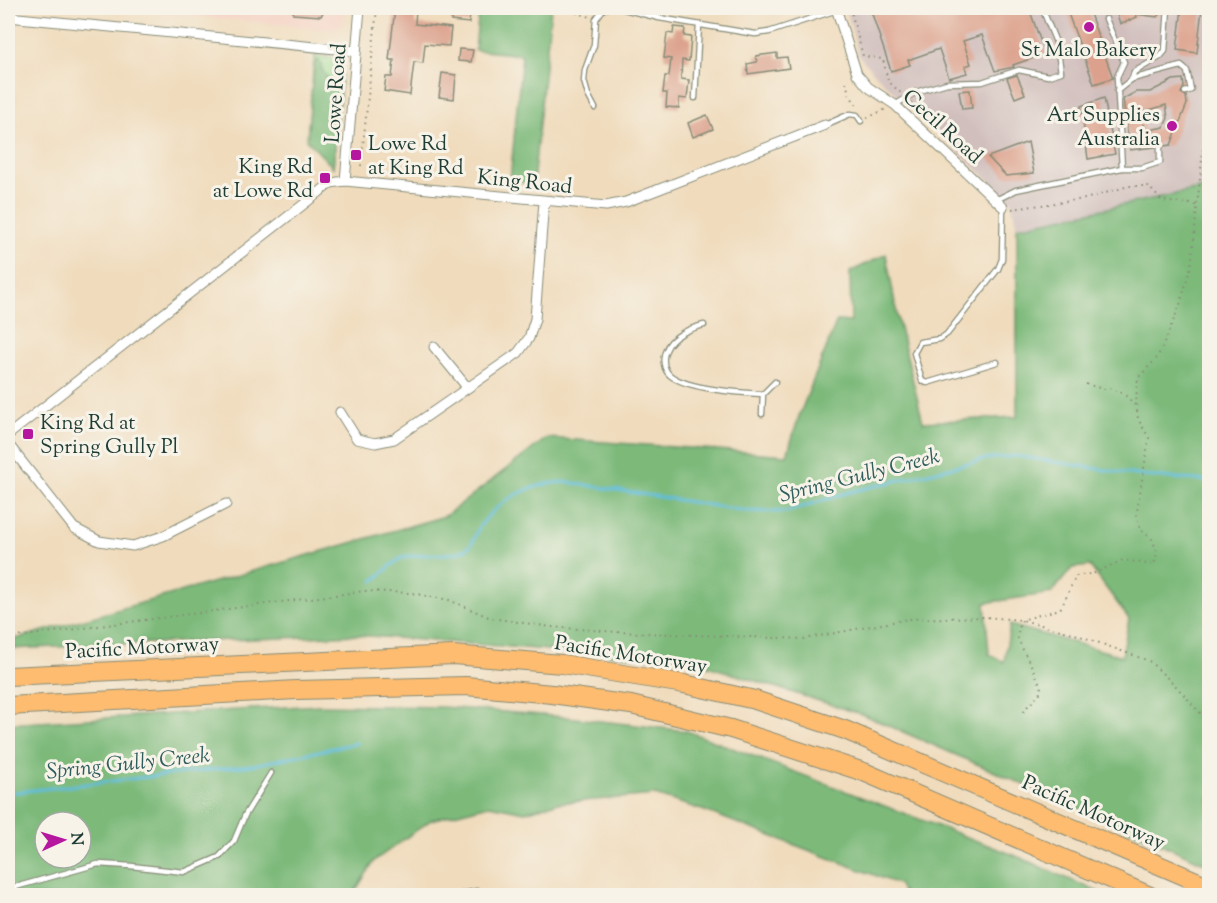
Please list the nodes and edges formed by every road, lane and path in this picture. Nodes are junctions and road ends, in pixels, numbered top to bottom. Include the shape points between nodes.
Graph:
1 (360, 8) edge
2 (377, 8) edge
3 (559, 8) edge
4 (608, 8) edge
5 (620, 8) edge
6 (850, 8) edge
7 (1042, 8) edge
8 (1168, 8) edge
9 (837, 9) edge
10 (8, 17) edge
11 (596, 19) junction
12 (1106, 19) dead end
13 (699, 25) junction
14 (356, 51) junction
15 (1132, 79) junction
16 (846, 82) dead end
17 (1117, 91) junction
18 (1185, 92) dead end
19 (694, 98) dead end
20 (906, 98) junction
21 (895, 105) junction
22 (595, 108) dead end
23 (1209, 113) edge
24 (850, 114) junction
25 (861, 121) joint
26 (825, 125) joint
27 (1160, 146) dead end
28 (975, 162) dead end
29 (361, 166) dead end
30 (1122, 168) junction
31 (345, 181) junction
32 (544, 201) junction
33 (1000, 203) junction
34 (1197, 205) junction
35 (704, 325) dead end
36 (434, 347) dead end
37 (997, 362) dead end
38 (776, 382) dead end
39 (1086, 384) dead end
40 (467, 387) junction
41 (763, 394) junction
42 (1136, 406) junction
43 (340, 412) dead end
44 (762, 414) dead end
45 (8, 435) edge
46 (8, 444) edge
47 (226, 504) dead end
48 (1022, 620) junction
49 (8, 638) edge
50 (8, 676) edge
51 (8, 706) edge
52 (1024, 712) dead end
53 (1209, 724) edge
54 (271, 773) dead end
55 (1209, 887) edge
56 (8, 889) edge
57 (477, 893) dead end
58 (463, 896) edge
59 (1150, 896) edge

1 - 14 street, Lowe Road
2 - 29 path
3 - 11 path
4 - 11 lane
5 - 13 lane
6 - 20 path via 863,56 884,59 888,81
7 - 20 lane via 1057,45 1061,72 1048,76 1019,70 982,82 947,83
8 - 15 lane via 1165,51 1134,72
9 - 13 lane via 762,34
9 - 21 street, Cecil Road via 857,74 868,87
10 - 14 street
11 - 22 lane via 584,81
12 - 17 lane via 1124,63 1117,77
13 - 19 lane
14 - 31 street, Lowe Road
15 - 17 lane
15 - 18 lane via 1181,66 1187,71 1191,90
16 - 24 path via 856,104
17 - 30 lane
20 - 21 lane
20 - 28 path
21 - 25 path
21 - 33 street, Cecil Road
23 - 34 path
24 - 25 lane
24 - 26 lane
26 - 32 street, King Road via 626,202 606,206
27 - 30 lane via 1160,162 1142,168
30 - 33 lane via 1016,190
31 - 32 street, King Road
31 - 45 street, King Road via 328,185
32 - 40 street via 535,319 529,338 518,353
33 - 34 path via 1015,210 1140,185 1148,186 1162,201
33 - 37 lane via 1002,259 998,269 947,334 920,342 914,353 921,381 927,383
34 - 42 path via 1191,266 1180,305 1161,350 1138,378
35 - 41 lane via 669,343 664,357 669,375 726,391
36 - 40 street
38 - 41 lane
39 - 42 path via 1124,394
40 - 43 street via 394,439 375,443 357,439
41 - 44 lane
42 - 48 path via 1138,419 1149,438 1136,518 1157,552 1154,565 1123,560 1095,573 1076,576 1060,609
46 - 47 street via 74,528 99,541 133,546 163,536
48 - 49 path via 908,619 804,639 618,633 491,618 449,600 365,591
48 - 52 path via 1017,636 1041,690
48 - 53 path via 1149,661
50 - 55 highway, Pacific Motorway via 453,655 562,664 684,684 755,700 846,730
51 - 59 highway via 296,690 466,686 631,705 731,729 864,772
54 - 56 lane via 234,841 219,857 184,872 98,864
57 - 58 street

